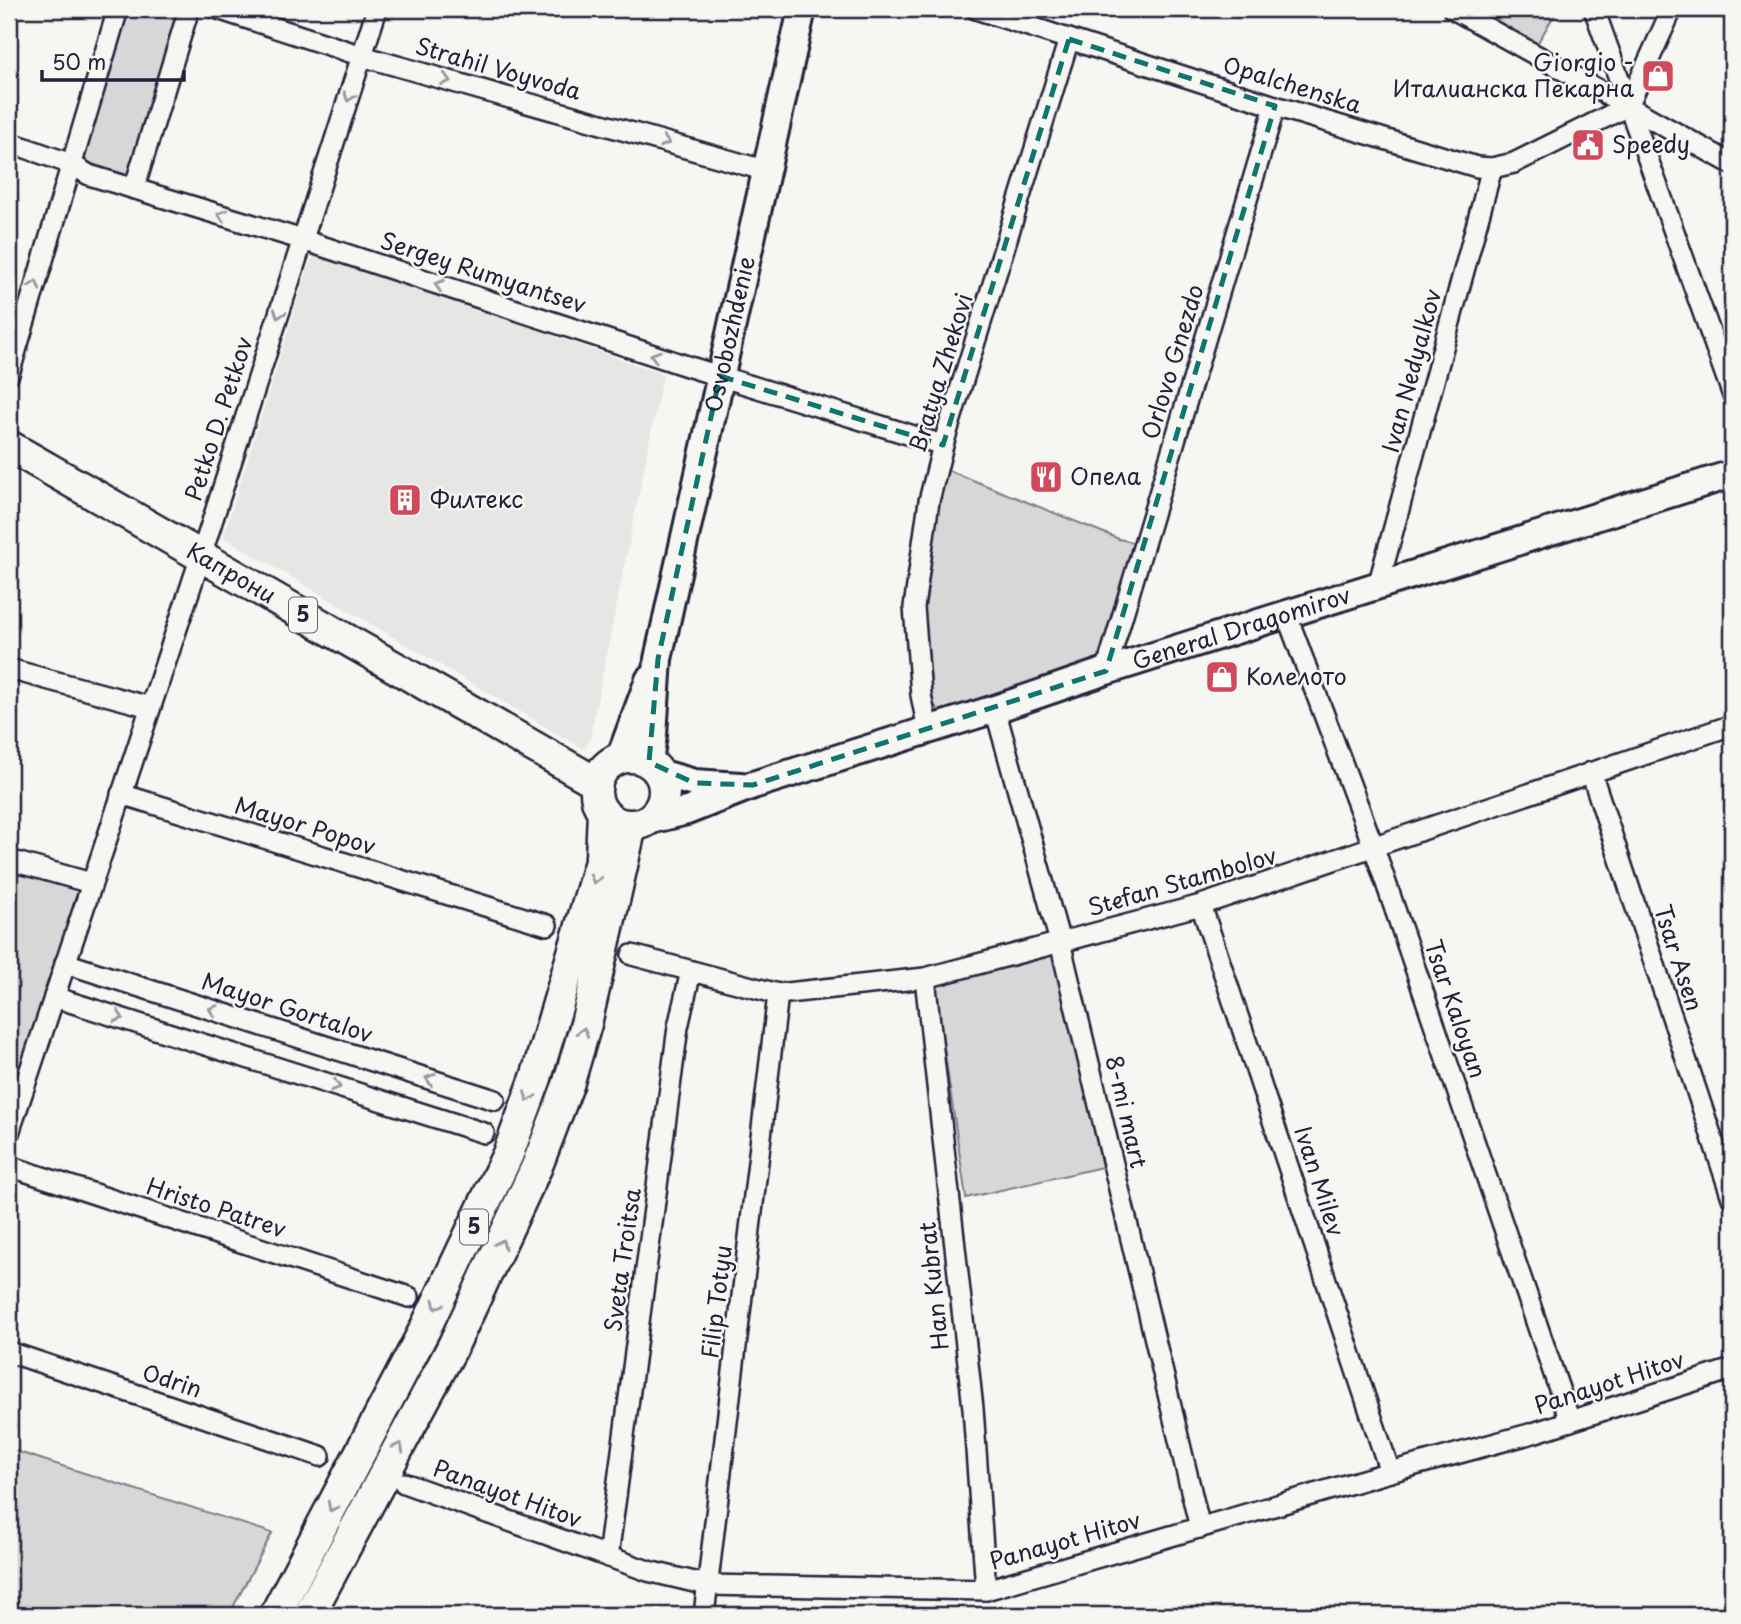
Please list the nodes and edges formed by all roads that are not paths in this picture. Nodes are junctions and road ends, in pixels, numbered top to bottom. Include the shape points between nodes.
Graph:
1 (118, 9) edge
2 (189, 9) edge
3 (218, 9) edge
4 (377, 9) edge
5 (802, 9) edge
6 (976, 9) edge
7 (1453, 9) edge
8 (1594, 9) edge
9 (1672, 9) edge
10 (1069, 39) junction
11 (362, 56) junction
12 (1275, 106) junction
13 (1628, 106) junction
14 (9, 142) edge
15 (71, 164) junction
16 (1732, 164) edge
17 (1492, 168) junction
18 (767, 171) junction
19 (134, 189) junction
20 (303, 240) junction
21 (9, 374) edge
22 (720, 376) junction
23 (1732, 393) edge
24 (943, 445) junction
25 (9, 446) edge
26 (1732, 474) edge
27 (201, 556) junction
28 (1378, 586) junction
29 (1287, 616) junction
30 (9, 669) edge
31 (1106, 671) junction
32 (150, 707) junction
33 (995, 709) junction
34 (1732, 725) edge
35 (928, 730) junction
36 (643, 765) junction
37 (1591, 772) junction
38 (753, 785) junction
39 (121, 794) junction
40 (600, 798) junction
41 (638, 824) junction
42 (1374, 848) junction
43 (9, 860) edge
44 (91, 883) junction
45 (1201, 905) junction
46 (547, 925) dead end
47 (1060, 942) junction
48 (632, 955) dead end
49 (65, 963) junction
50 (691, 971) junction
51 (925, 978) junction
52 (778, 994) junction
53 (54, 997) junction
54 (17, 1078) edge
55 (495, 1100) dead end
56 (9, 1133) edge
57 (484, 1133) dead end
58 (9, 1166) edge
59 (1732, 1198) edge
60 (409, 1297) dead end
61 (9, 1352) edge
62 (1732, 1369) edge
63 (1570, 1421) junction
64 (320, 1456) dead end
65 (1390, 1472) junction
66 (404, 1483) dead end
67 (1200, 1528) junction
68 (608, 1556) junction
69 (707, 1585) junction
70 (986, 1590) junction
71 (275, 1615) edge
72 (309, 1615) edge
73 (704, 1615) edge

1 - 15 street
2 - 19 street
3 - 11 street, Strahil Voyvoda
4 - 11 street, Petko D. Petkov
5 - 18 main road, Osvobozhdenie
6 - 10 street, Opalchenska
7 - 13 street
8 - 13 street
9 - 13 street
10 - 12 street, Opalchenska
10 - 24 street, Bratya Zhekovi
11 -> 18 street, Strahil Voyvoda
11 -> 20 street, Petko D. Petkov
12 - 17 street, Opalchenska via 1465,164
12 - 31 street, Orlovo Gnezdo
13 - 16 street
13 - 17 street, Opalchenska via 1514,163
13 - 23 street
14 - 15 street, Sergey Rumyantsev
15 - 19 street, Sergey Rumyantsev via 89,175
21 -> 15 street
17 - 28 street, Ivan Nedyalkov
18 - 22 main road, Osvobozhdenie
20 -> 19 street, Sergey Rumyantsev
22 -> 20 street, Sergey Rumyantsev
20 -> 27 street, Petko D. Petkov
22 - 24 street, Sergey Rumyantsev
22 - 36 main road, Osvobozhdenie via 658,659 653,735
24 - 35 street, Bratya Zhekovi via 929,501 914,607
25 - 27 main road, Капрони / 5
26 - 28 main road, General Dragomirov
27 - 32 street, Petko D. Petkov
27 - 40 main road, Капрони / 5
28 - 29 main road, General Dragomirov
29 - 31 main road, General Dragomirov
29 - 42 street, Tsar Kaloyan
30 - 32 street
31 - 33 main road, General Dragomirov
32 - 39 street, Petko D. Petkov
33 - 35 main road, General Dragomirov
33 - 47 street, 8-mi mart
34 - 37 street, Stefan Stambolov
35 - 38 main road, General Dragomirov
36 - 38 main road, General Dragomirov via 712,786
36 - 40 main road via 607,765
36 - 41 main road, 5 via 664,786 663,800 657,812
37 - 42 street, Stefan Stambolov
37 - 59 street, Tsar Asen
38 - 41 main road, General Dragomirov
39 - 44 street, Petko D. Petkov
39 - 46 street, Mayor Popov
40 - 41 main road, 5 via 615,822
40 -> 71 main road, 5 via 601,858 509,1154 425,1329
72 -> 41 main road, 5 via 452,1348 537,1166 568,1085
42 - 45 street, Stefan Stambolov
42 - 63 street, Tsar Kaloyan
43 - 44 street
44 - 49 street, Petko D. Petkov
45 - 47 street, Stefan Stambolov
45 - 65 street, Ivan Milev
47 - 51 street, Stefan Stambolov
47 - 67 street, 8-mi mart
48 - 50 street, Stefan Stambolov
49 - 53 street, Petko D. Petkov
55 -> 49 street, Mayor Gortalov
50 - 52 street, Stefan Stambolov
50 - 68 street, Sveta Troitsa via 678,1027
51 - 52 street, Stefan Stambolov
51 - 70 street, Han Kubrat via 973,1408
52 - 69 street, Filip Totyu
53 - 54 street, Petko D. Petkov
53 -> 57 street
54 - 56 street, Petko D. Petkov
58 - 60 street, Hristo Patrev
61 - 64 street, Odrin
62 - 63 street, Panayot Hitov
63 - 65 street, Panayot Hitov
65 - 67 street, Panayot Hitov
66 - 68 street, Panayot Hitov
67 - 70 street, Panayot Hitov
68 - 69 street, Panayot Hitov via 677,1580
69 - 70 street, Panayot Hitov
69 - 73 street, Filip Totyu

